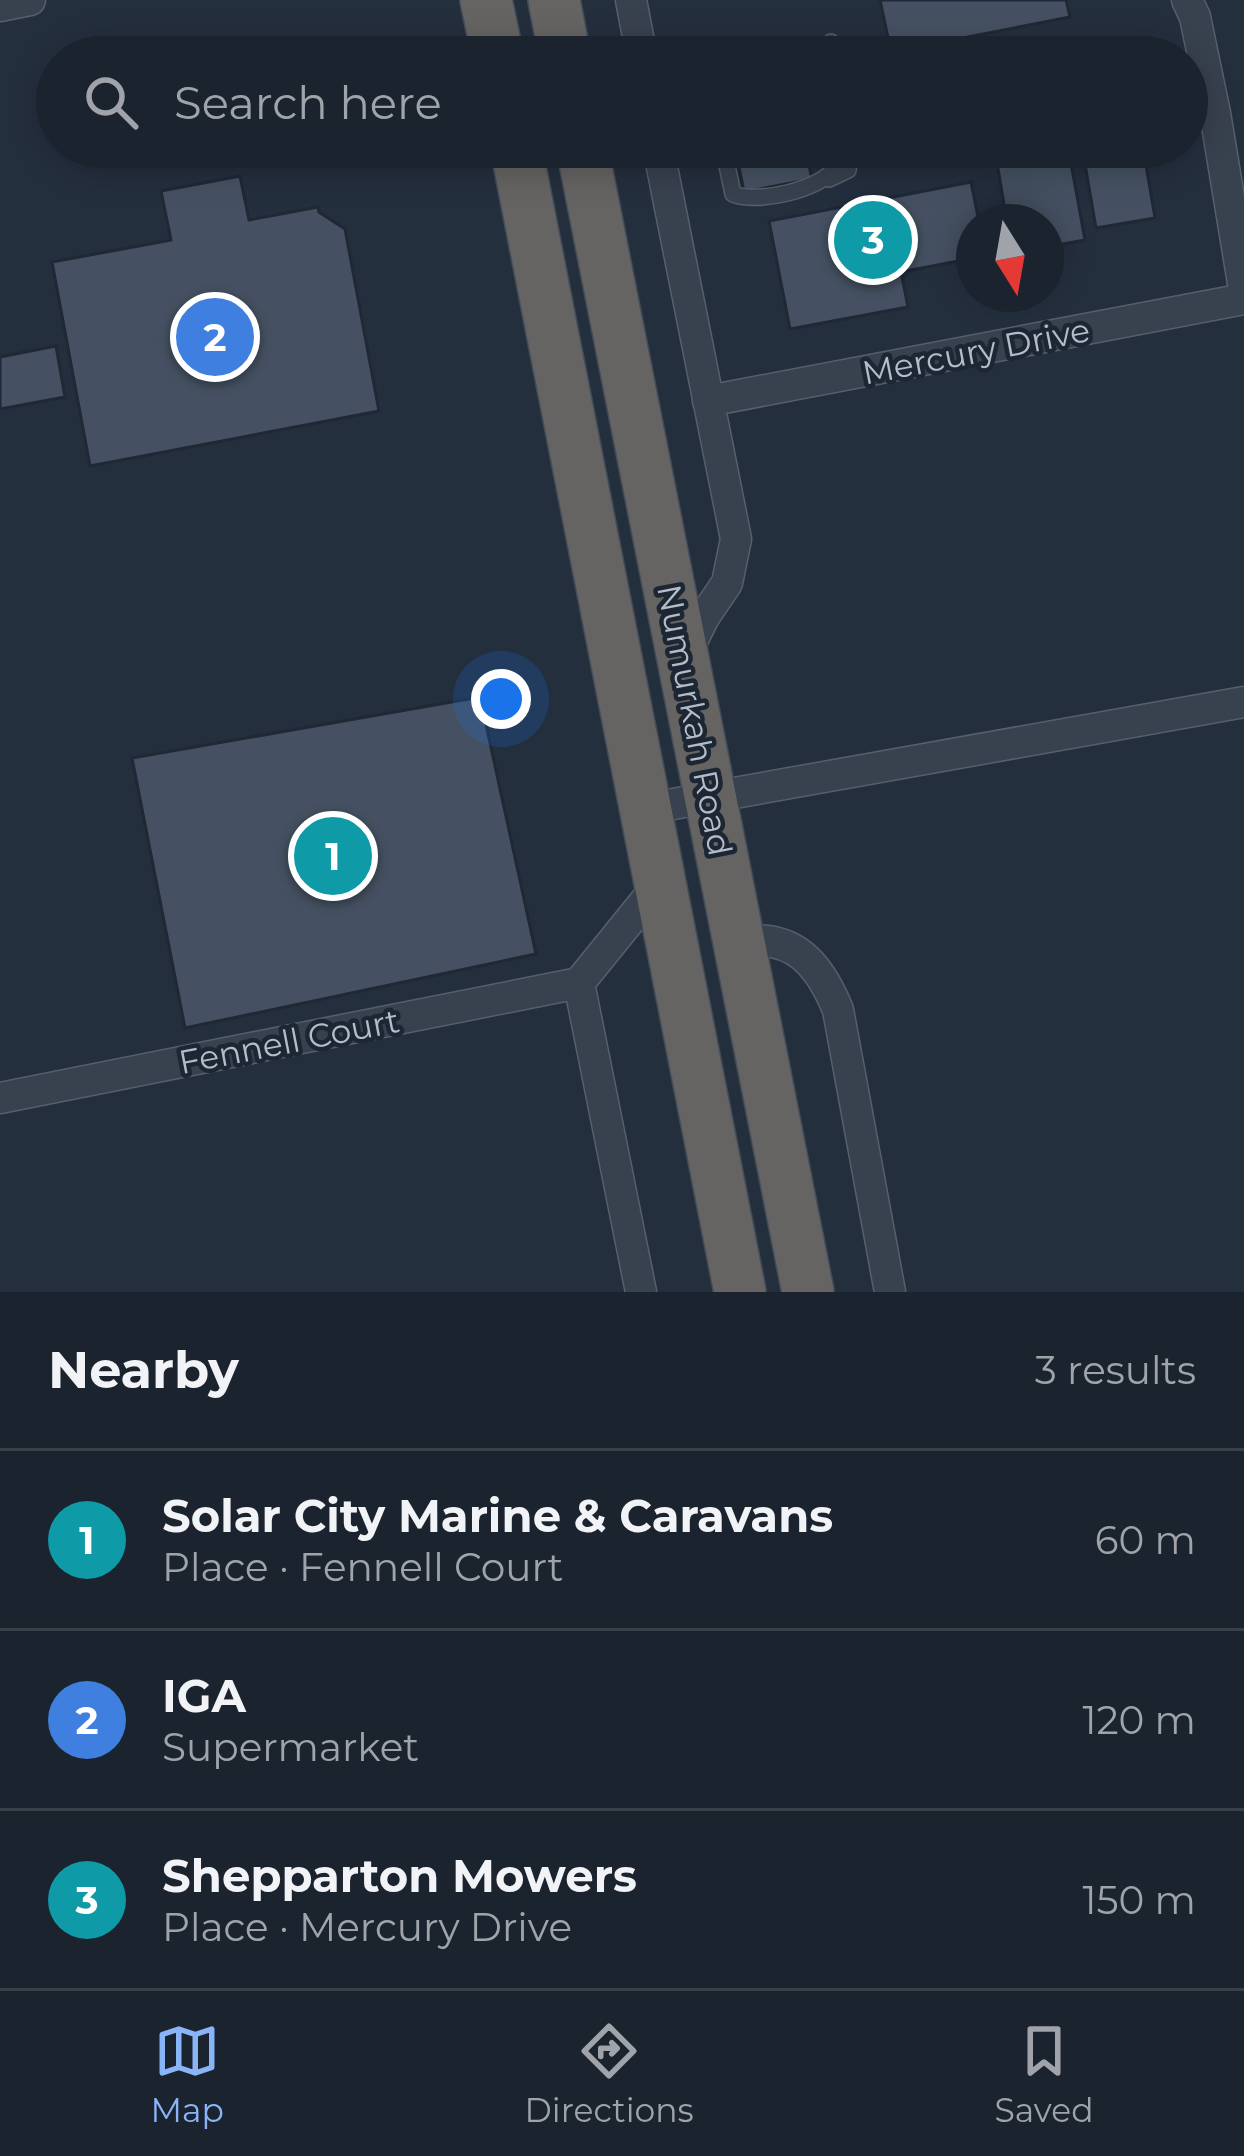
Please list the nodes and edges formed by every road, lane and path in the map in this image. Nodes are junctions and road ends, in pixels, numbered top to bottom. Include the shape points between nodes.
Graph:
1 (31, 0) edge
2 (487, 0) edge
3 (554, 0) edge
4 (631, 0) edge
5 (1186, 0) edge
6 (0, 6) edge
7 (494, 36) edge
8 (561, 36) edge
9 (637, 36) edge
10 (1199, 36) edge
11 (1208, 79) edge
12 (520, 168) edge
13 (586, 168) edge
14 (662, 168) edge
15 (728, 168) edge
16 (835, 168) edge
17 (848, 168) edge
18 (828, 180) junction
19 (1244, 289) edge
20 (1244, 299) edge
21 (708, 401) junction
22 (683, 658) junction
23 (1244, 703) edge
24 (710, 797) junction
25 (645, 809) junction
26 (659, 883) junction
27 (739, 942) junction
28 (579, 983) junction
29 (686, 1017) junction
30 (0, 1098) edge
31 (640, 1292) edge
32 (740, 1292) edge
33 (808, 1292) edge
34 (890, 1292) edge

1 - 6 street
2 - 7 highway
3 - 8 highway
4 - 9 street
5 - 10 street
11 - 19 street
12 - 25 highway, Numurkah Road
13 - 22 highway, Numurkah Road
14 - 21 street
15 - 18 lane via 733,194 745,199
16 - 18 lane
17 - 18 lane
20 - 21 street, Mercury Drive
21 - 22 street via 736,539 727,584
22 - 24 highway, Numurkah Road
23 - 24 street
24 - 25 street
24 - 27 highway, Numurkah Road
25 - 26 highway, Numurkah Road
26 - 28 street
26 - 29 highway, Numurkah Road
27 - 29 highway via 703,969
27 - 33 highway, Numurkah Road
27 - 34 street via 786,944 827,983
28 - 30 street, Fennell Court
28 - 31 street
29 - 32 highway, Numurkah Road

